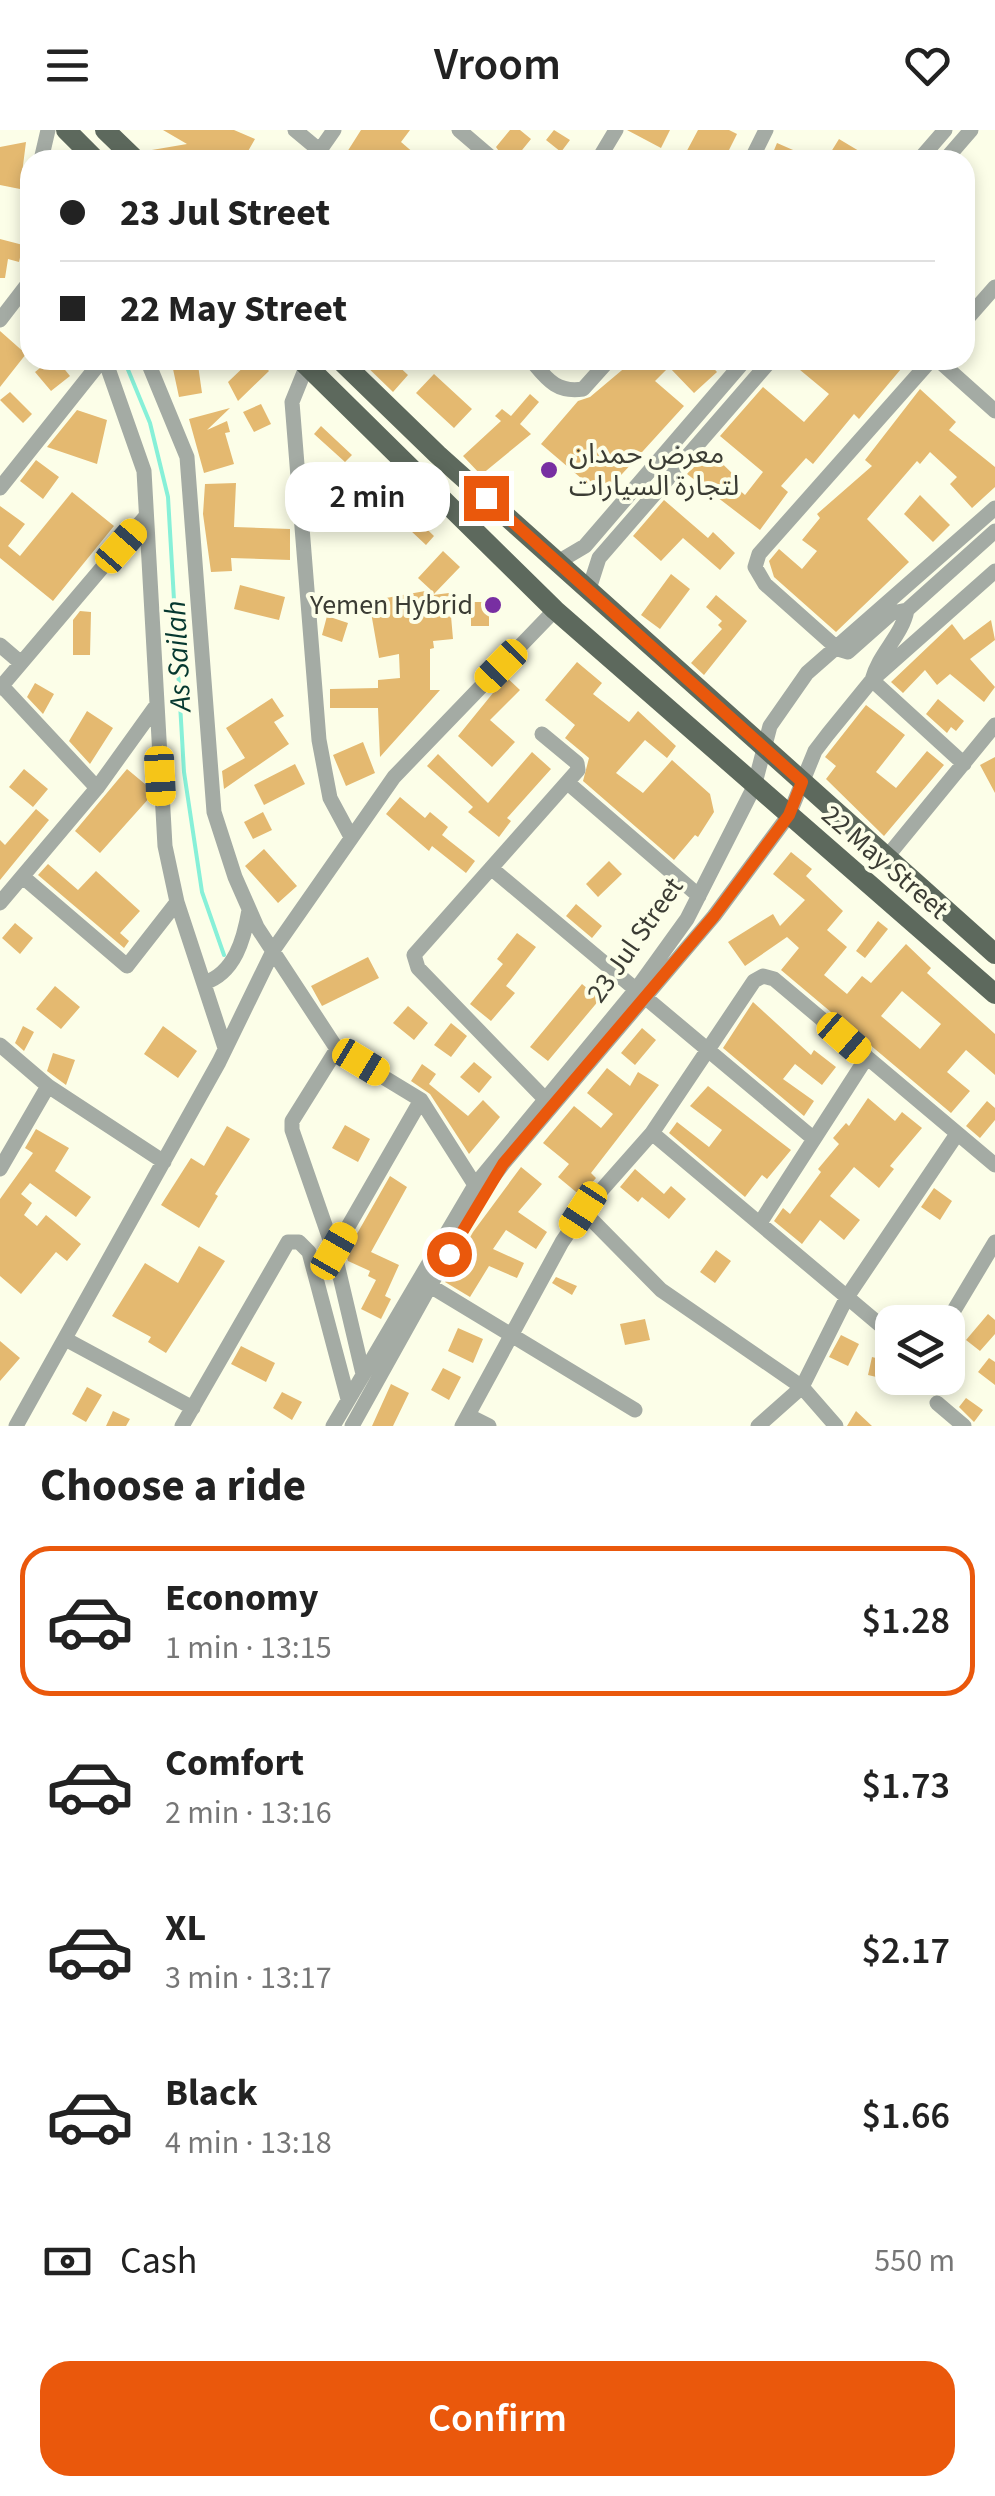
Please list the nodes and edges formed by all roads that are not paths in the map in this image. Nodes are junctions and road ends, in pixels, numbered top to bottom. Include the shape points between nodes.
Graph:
1 (66, 130) edge
2 (105, 130) edge
3 (295, 130) edge
4 (944, 130) edge
5 (85, 150) edge
6 (126, 150) edge
7 (320, 150) edge
8 (927, 150) edge
9 (995, 286) edge
10 (20, 294) edge
11 (975, 309) edge
12 (0, 320) edge
13 (95, 370) edge
14 (108, 370) edge
15 (151, 370) edge
16 (302, 370) edge
17 (311, 370) edge
18 (351, 370) edge
19 (540, 370) edge
20 (599, 370) edge
21 (736, 370) edge
22 (762, 370) edge
23 (925, 370) edge
24 (946, 370) edge
25 (995, 410) edge
26 (0, 488) edge
27 (995, 508) edge
28 (146, 516) junction
29 (995, 532) edge
30 (586, 546) junction
31 (600, 558) junction
32 (558, 562) junction
33 (995, 571) edge
34 (588, 588) junction
35 (554, 610) junction
36 (907, 610) junction
37 (0, 645) edge
38 (838, 649) junction
39 (20, 663) junction
40 (872, 680) junction
41 (1, 687) edge
42 (156, 706) junction
43 (995, 726) edge
44 (542, 734) dead end
45 (763, 748) junction
46 (964, 764) junction
47 (802, 782) junction
48 (568, 783) junction
49 (754, 786) junction
50 (97, 788) junction
51 (789, 815) junction
52 (351, 837) junction
53 (886, 858) junction
54 (491, 868) junction
55 (23, 877) junction
56 (699, 896) junction
57 (178, 902) junction
58 (0, 903) edge
59 (250, 910) junction
60 (274, 949) junction
61 (995, 954) edge
62 (204, 984) junction
63 (642, 992) junction
64 (995, 994) edge
65 (0, 1045) edge
66 (226, 1048) junction
67 (337, 1049) junction
68 (710, 1049) junction
69 (867, 1058) junction
70 (48, 1086) junction
71 (544, 1098) junction
72 (421, 1100) junction
73 (652, 1133) junction
74 (957, 1134) junction
75 (814, 1139) junction
76 (3, 1157) edge
77 (164, 1162) junction
78 (995, 1165) edge
79 (479, 1187) junction
80 (583, 1210) junction
81 (760, 1223) junction
82 (995, 1242) edge
83 (334, 1251) junction
84 (432, 1287) junction
85 (847, 1297) junction
86 (958, 1305) edge
87 (875, 1321) edge
88 (510, 1334) junction
89 (66, 1340) junction
90 (363, 1374) junction
91 (802, 1388) junction
92 (348, 1399) junction
93 (937, 1403) dead end
94 (192, 1408) junction
95 (634, 1410) dead end
96 (465, 1421) edge
97 (16, 1426) edge
98 (182, 1426) edge
99 (334, 1426) edge
100 (352, 1426) edge
101 (488, 1426) edge
102 (758, 1426) edge
103 (836, 1426) edge
104 (964, 1426) edge

1 - 5 main road
2 - 6 main road
3 - 7 street
4 - 8 street
9 - 11 street
10 - 12 street
13 - 26 street
14 - 28 street via 144,471
15 - 59 street via 187,457 214,812
16 - 52 street via 292,402 319,740 330,798
17 - 35 main road, 22 May Street
18 - 32 main road, 22 May Street
19 - 20 street via 568,392 583,389
21 - 30 street
22 - 31 street
23 - 38 street via 759,554 755,567 765,584
24 - 25 street
27 - 38 street, 23 Jul Street
28 - 39 street
28 - 42 street
29 - 36 street
30 - 31 street via 587,558
30 - 32 street
31 - 34 street
32 - 34 main road, 22 May Street
33 - 40 street, 23 Jul Street
34 - 45 main road, 22 May Street
35 - 49 main road, 22 May Street
35 - 52 street via 394,778
36 - 38 street via 892,613 853,650
36 - 40 street
37 - 39 street
38 - 45 street, 23 Jul Street via 807,673 770,726
39 - 41 street
40 - 46 street
40 - 47 street, 23 Jul Street via 815,751
41 - 50 street
42 - 50 street
42 - 57 street via 164,846
43 - 46 street
44 - 48 street via 579,766
45 - 47 main road, 22 May Street
45 - 49 street, 23 Jul Street
46 - 53 street
47 - 51 street, 23 Jul Street
47 - 53 main road, 22 May Street
48 - 54 street
48 - 56 street
49 - 51 main road, 22 May Street
49 - 56 street, 23 Jul Street
50 - 55 street
51 - 63 street, 23 Jul Street via 714,916
51 - 64 main road, 22 May Street
52 - 60 street
53 - 61 main road, 22 May Street
54 - 63 street
54 - 71 street via 414,954 418,968
55 - 57 street via 127,966
55 - 58 street
56 - 63 street, 23 Jul Street
57 - 62 street
59 - 60 street
59 - 62 street via 239,952
60 - 66 street
60 - 67 street
62 - 66 street
63 - 68 street
63 - 71 street, 23 Jul Street
63 - 79 street, 23 Jul Street
65 - 70 street
66 - 77 street
67 - 72 street
67 - 83 street via 292,1121
68 - 69 street via 763,976
68 - 73 street
68 - 75 street
69 - 74 street
69 - 75 street
70 - 76 street
70 - 77 street
71 - 79 street, 23 Jul Street
72 - 79 street
72 - 83 street
73 - 80 street
73 - 81 street
74 - 78 street
74 - 85 street
75 - 81 street
77 - 89 street
79 - 84 street, 23 Jul Street
79 - 90 street, 23 Jul Street
80 - 88 street
80 - 91 street via 660,1290
81 - 85 street
82 - 86 street
83 - 90 street
84 - 88 street
84 - 100 street, 23 Jul Street
85 - 87 street
85 - 91 street
88 - 95 street
88 - 96 street
89 - 94 street
89 - 97 street
90 - 92 street, 23 Jul Street
91 - 102 street
91 - 103 street
92 - 94 street via 309,1252 288,1242
92 - 99 street, 23 Jul Street
93 - 104 street
94 - 98 street
96 - 101 street

